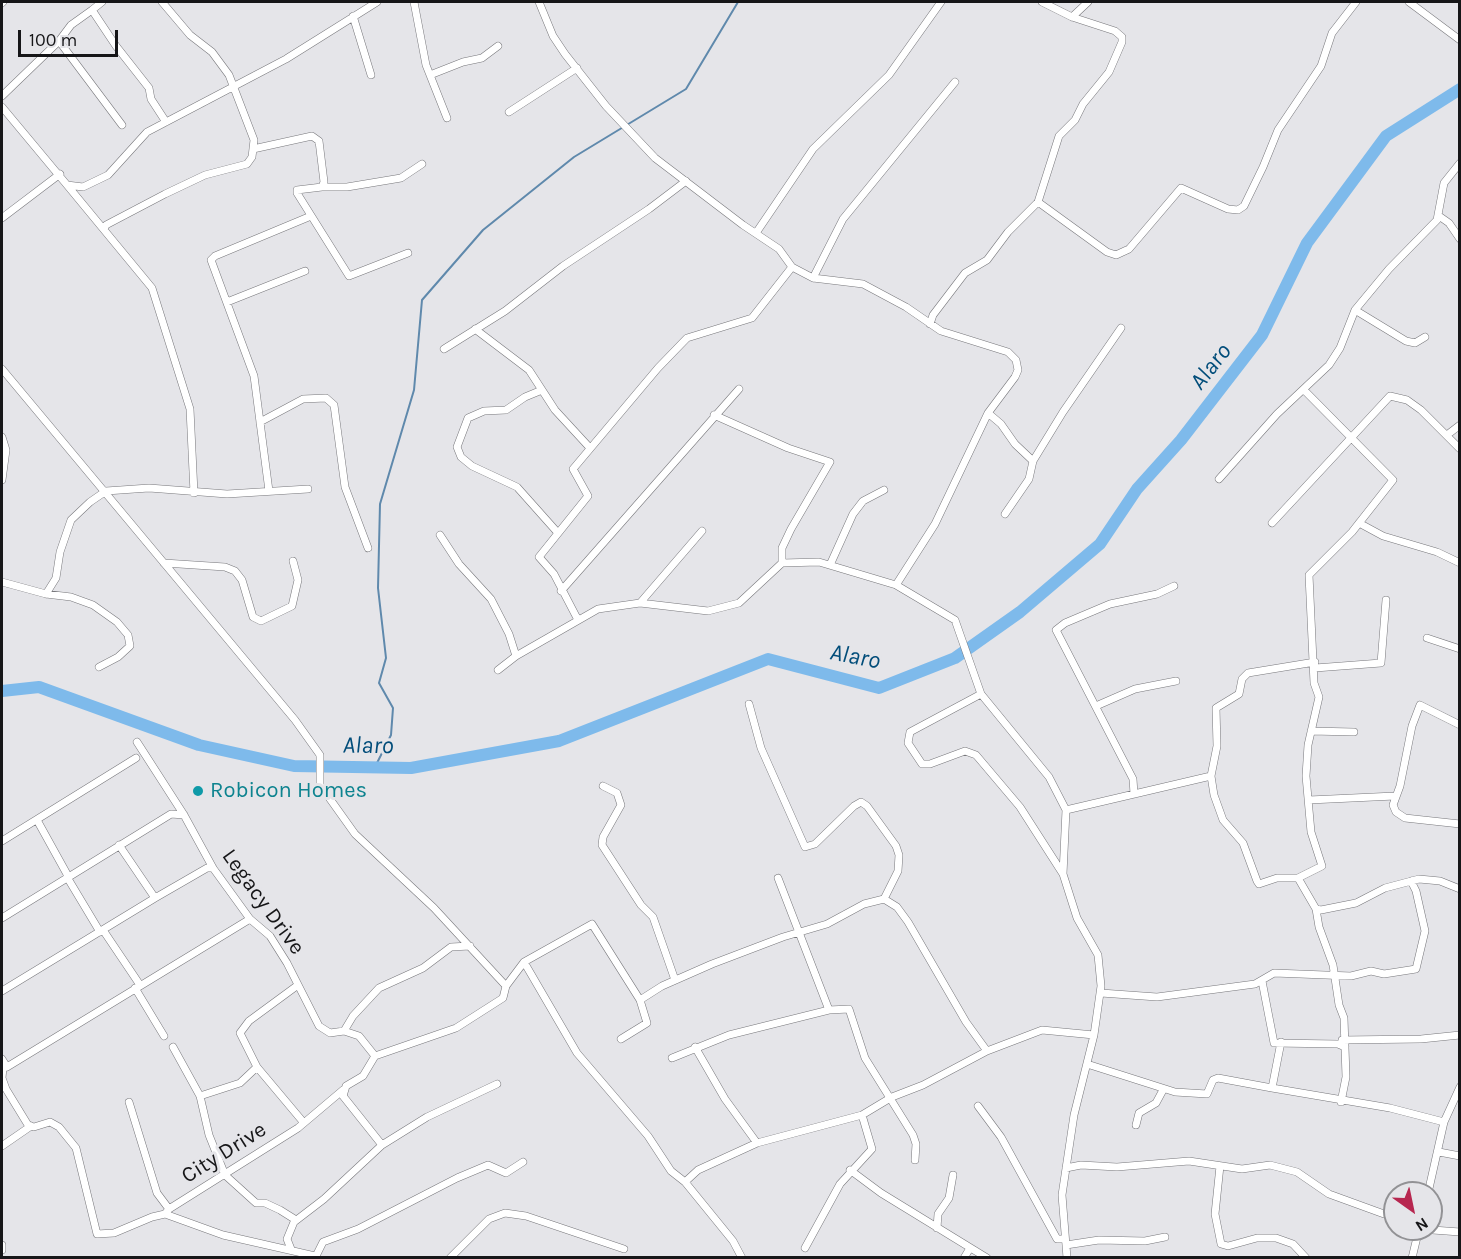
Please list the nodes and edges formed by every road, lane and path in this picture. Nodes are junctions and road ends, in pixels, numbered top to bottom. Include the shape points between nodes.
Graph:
1 (102, 2) edge
2 (162, 2) edge
3 (377, 2) edge
4 (414, 2) edge
5 (539, 2) edge
6 (941, 2) edge
7 (1042, 2) edge
8 (1088, 2) edge
9 (1356, 2) edge
10 (1409, 2) edge
11 (92, 10) junction
12 (353, 16) junction
13 (1072, 17) junction
14 (1460, 40) edge
15 (59, 41) junction
16 (498, 46) dead end
17 (577, 68) junction
18 (371, 75) dead end
19 (430, 75) junction
20 (955, 82) dead end
21 (232, 84) junction
22 (2, 96) edge
23 (2, 106) edge
24 (509, 111) dead end
25 (447, 118) dead end
26 (166, 122) junction
27 (123, 125) dead end
28 (253, 149) junction
29 (1460, 163) edge
30 (422, 164) dead end
31 (60, 174) junction
32 (686, 181) junction
33 (68, 185) junction
34 (322, 187) junction
35 (1038, 202) junction
36 (311, 216) junction
37 (1439, 216) junction
38 (2, 218) edge
39 (104, 229) junction
40 (756, 233) junction
41 (1459, 236) edge
42 (408, 254) dead end
43 (792, 267) junction
44 (304, 271) dead end
45 (813, 278) junction
46 (227, 302) junction
47 (1355, 310) junction
48 (930, 324) junction
49 (1121, 328) dead end
50 (475, 329) junction
51 (1425, 337) dead end
52 (444, 349) dead end
53 (2, 369) edge
54 (739, 389) dead end
55 (542, 390) junction
56 (1305, 391) junction
57 (988, 413) junction
58 (714, 415) junction
59 (260, 422) junction
60 (1460, 425) edge
61 (1447, 435) junction
62 (2, 437) edge
63 (1351, 437) junction
64 (590, 448) junction
65 (1460, 449) edge
66 (1033, 461) junction
67 (1220, 479) dead end
68 (2, 480) edge
69 (308, 489) dead end
70 (884, 490) dead end
71 (106, 491) junction
72 (269, 491) junction
73 (194, 493) junction
74 (1005, 514) dead end
75 (1272, 523) dead end
76 (1359, 523) junction
77 (702, 531) dead end
78 (558, 533) junction
79 (440, 535) dead end
80 (368, 548) dead end
81 (292, 561) dead end
82 (164, 562) junction
83 (782, 563) junction
84 (1460, 563) edge
85 (830, 565) junction
86 (2, 582) edge
87 (896, 585) junction
88 (1174, 586) dead end
89 (561, 591) junction
90 (46, 594) junction
91 (1386, 600) dead end
92 (640, 603) junction
93 (578, 620) junction
94 (1427, 638) dead end
95 (1460, 649) edge
96 (516, 656) junction
97 (1315, 665) junction
98 (99, 667) dead end
99 (498, 670) dead end
100 (1176, 681) dead end
101 (981, 694) junction
102 (749, 704) dead end
103 (1096, 706) junction
104 (1460, 725) edge
105 (1311, 731) junction
106 (1354, 732) dead end
107 (136, 742) dead end
108 (136, 759) dead end
109 (1211, 776) junction
110 (603, 786) dead end
111 (1134, 794) junction
112 (1395, 796) junction
113 (1309, 800) junction
114 (1066, 810) junction
115 (184, 815) junction
116 (36, 820) junction
117 (1460, 824) edge
118 (2, 841) edge
119 (119, 845) junction
120 (213, 868) junction
121 (1063, 874) junction
122 (68, 876) junction
123 (778, 878) dead end
124 (1298, 878) junction
125 (1411, 881) junction
126 (1460, 889) edge
127 (155, 898) junction
128 (884, 899) junction
129 (1318, 912) junction
130 (2, 918) edge
131 (250, 919) junction
132 (101, 931) junction
133 (799, 932) junction
134 (470, 946) junction
135 (524, 962) junction
136 (1335, 976) junction
137 (675, 980) junction
138 (1262, 981) junction
139 (298, 985) junction
140 (506, 986) junction
141 (137, 987) junction
142 (2, 991) edge
143 (1101, 993) junction
144 (640, 1000) junction
145 (829, 1010) junction
146 (344, 1031) junction
147 (1094, 1035) junction
148 (1460, 1035) edge
149 (164, 1036) dead end
150 (621, 1039) dead end
151 (1281, 1042) junction
152 (1343, 1043) junction
153 (173, 1047) dead end
154 (695, 1047) junction
155 (987, 1051) junction
156 (375, 1056) junction
157 (672, 1058) dead end
158 (2, 1059) edge
159 (1087, 1064) junction
160 (7, 1067) junction
161 (257, 1067) junction
162 (497, 1084) dead end
163 (1460, 1087) edge
164 (1272, 1088) junction
165 (343, 1090) junction
166 (1164, 1090) junction
167 (200, 1096) junction
168 (892, 1097) junction
169 (129, 1102) dead end
170 (1341, 1102) junction
171 (978, 1106) dead end
172 (862, 1115) junction
173 (1444, 1122) junction
174 (304, 1123) junction
175 (1136, 1125) dead end
176 (29, 1126) junction
177 (757, 1143) junction
178 (382, 1145) junction
179 (2, 1146) edge
180 (1439, 1152) junction
181 (1460, 1156) edge
182 (915, 1160) dead end
183 (523, 1162) dead end
184 (1220, 1166) junction
185 (1066, 1168) junction
186 (850, 1170) junction
187 (225, 1175) junction
188 (953, 1175) dead end
189 (1431, 1181) edge
190 (685, 1182) junction
191 (167, 1212) junction
192 (1383, 1214) edge
193 (296, 1220) junction
194 (937, 1228) junction
195 (1443, 1231) edge
196 (1460, 1232) edge
197 (1165, 1237) dead end
198 (1416, 1241) edge
199 (1065, 1242) junction
200 (805, 1248) dead end
201 (970, 1248) junction
202 (291, 1249) junction
203 (624, 1249) dead end
204 (315, 1257) edge
205 (450, 1257) edge
206 (742, 1257) edge
207 (964, 1257) edge
208 (987, 1257) edge
209 (1067, 1257) edge
210 (1306, 1257) edge
211 (1412, 1257) edge

1 - 11 street
2 - 21 street via 190,35 217,58
3 - 12 street
4 - 19 street
5 - 17 street via 553,36
6 - 40 street via 890,75 813,149
7 - 13 street
8 - 13 street
9 - 35 street via 1332,33 1321,66 1278,130 1239,210 1228,210 1180,188 1129,249 1116,255
10 - 14 street
11 - 15 street via 71,25
11 - 26 street via 149,88 151,99
12 - 18 street
12 - 21 street via 286,58
13 - 35 street via 1115,31 1123,39 1109,72 1059,136
15 - 22 street
15 - 27 street
16 - 19 street via 482,58
17 - 24 street
17 - 32 street via 655,158
19 - 25 street
20 - 45 street via 843,219
21 - 26 street
21 - 28 street via 254,140
23 - 31 street
26 - 33 street via 136,142 108,175 83,187
28 - 34 street via 312,136 319,141
28 - 39 street via 248,164 206,175
29 - 37 street via 1444,183
30 - 34 street via 400,178 347,188
31 - 33 street
31 - 38 street
32 - 40 street
32 - 50 street
33 - 39 street
34 - 36 street via 297,190
35 - 48 street via 987,260 964,273
36 - 42 street via 349,276
36 - 46 street via 211,260
37 - 41 street
37 - 47 street
39 - 73 street via 152,288 190,410
40 - 43 street via 779,249
43 - 45 street
43 - 64 street via 752,318 687,338
44 - 46 street
45 - 48 street via 863,284
46 - 59 street via 254,376
47 - 51 street via 1406,341 1415,343
47 - 56 street via 1340,348
48 - 57 street via 1013,355 1018,370
49 - 66 street
50 - 52 street
50 - 55 street via 530,370
53 - 71 street
54 - 58 street
55 - 64 street
55 - 78 street via 506,410 484,411 468,418 457,447 461,457 472,466 517,487
56 - 63 street
56 - 67 street via 1277,414
57 - 66 street
57 - 87 street via 935,524
58 - 83 street via 830,462 782,548
58 - 89 street
59 - 72 street
59 - 80 street via 303,399 326,398 334,405 345,487
60 - 61 street
61 - 63 street via 1407,400 1390,396
61 - 65 street
62 - 68 street via 6,450
63 - 75 street
63 - 76 street via 1393,480
64 - 78 street via 573,469 588,496
66 - 74 street via 1029,479
69 - 72 street
70 - 85 street via 863,501 853,514
71 - 73 street via 149,488
71 - 82 street
71 - 90 street via 70,520 56,578
72 - 73 street
76 - 84 street via 1371,531
76 - 97 street via 1309,575
77 - 92 street
78 - 89 street via 539,557 554,574
79 - 96 street via 459,564 491,599
81 - 82 street via 298,580 292,606 261,621 253,617 236,571
82 - 134 street via 314,746 320,755 320,785 355,834
83 - 85 street
83 - 92 street via 739,603 708,611
85 - 87 street
86 - 90 street
87 - 101 street via 955,620
88 - 103 street via 1157,594 1110,604 1056,630
89 - 93 street
90 - 98 street via 93,605 124,629 130,641 128,649
91 - 97 street via 1381,663
92 - 93 street via 598,609
93 - 96 street
94 - 95 street
96 - 99 street
97 - 105 street via 1314,683 1319,697
97 - 109 street via 1242,678 1239,694 1216,708
100 - 103 street via 1135,689
101 - 114 street via 1049,777
101 - 121 street via 910,732 908,742 922,764 965,751 976,754 1020,807
102 - 128 street via 761,748 805,847 815,844 861,802 896,846 898,871
103 - 111 street via 1133,779
104 - 112 street via 1420,705
105 - 106 street
105 - 113 street via 1307,759
107 - 115 street, Legacy Drive
108 - 116 street
109 - 111 street
109 - 124 street via 1224,820 1243,843 1259,884 1277,878
110 - 137 street via 617,793 621,805 602,845 653,917
111 - 114 street
112 - 113 street
112 - 117 street via 1396,812 1405,818
113 - 124 street via 1311,832 1322,866
114 - 121 street
115 - 119 street via 171,814
115 - 120 street, Legacy Drive
116 - 118 street
116 - 122 street
119 - 122 street
119 - 127 street
120 - 127 street
120 - 131 street, Legacy Drive
121 - 143 street via 1077,918 1098,955
122 - 130 street
122 - 132 street
123 - 133 street
124 - 129 street
125 - 126 street via 1440,881
125 - 129 street via 1385,888 1362,901
125 - 136 street via 1425,931 1417,969
127 - 132 street
128 - 133 street
128 - 155 street via 897,907 908,922
129 - 136 street
131 - 139 street, Legacy Drive via 270,936
131 - 141 street
132 - 141 street
132 - 142 street
133 - 137 street
133 - 145 street
134 - 140 street
134 - 146 street via 452,947 423,968 379,988
135 - 140 street
135 - 144 street via 592,924
135 - 190 street via 577,1053 648,1136 671,1171
136 - 138 street via 1274,973
136 - 152 street via 1344,1018
137 - 144 street
138 - 143 street via 1157,997
138 - 151 street via 1274,1043
139 - 146 street, Legacy Drive via 319,1026 330,1033
139 - 161 street via 249,1021 240,1033
140 - 156 street via 503,998 456,1028
141 - 149 street
141 - 160 street
143 - 147 street
144 - 150 street via 647,1024
145 - 154 street
145 - 168 street via 849,1009 865,1058
146 - 156 street, Legacy Drive via 359,1036
147 - 155 street via 1042,1030
147 - 159 street
148 - 152 street
151 - 152 street
151 - 164 street
152 - 170 street via 1346,1077
153 - 167 street
154 - 157 street
154 - 177 street via 720,1092
155 - 168 street
156 - 165 street, City Drive via 369,1070
158 - 160 street
159 - 166 street
159 - 185 street
160 - 176 street via 3,1068 2,1078
161 - 167 street via 240,1083
161 - 174 street
162 - 178 street via 427,1117
163 - 173 street
164 - 166 street via 1218,1078 1207,1094
164 - 170 street
165 - 174 street, City Drive
165 - 178 street via 350,1107
166 - 175 street via 1156,1103 1139,1113
167 - 187 street via 208,1136
168 - 172 street
168 - 182 street via 913,1135
169 - 191 street via 157,1193
170 - 173 street via 1390,1108
171 - 199 street via 1001,1137 1057,1239
172 - 177 street
172 - 186 street via 872,1149
173 - 180 street
174 - 187 street, City Drive
176 - 179 street
176 - 191 street, City Drive via 50,1122 76,1148 97,1234 114,1233
177 - 190 street via 698,1170
178 - 193 street via 324,1200
180 - 181 street
180 - 189 street
183 - 204 street via 506,1173 488,1165 457,1179 339,1238 323,1242
184 - 185 street via 1189,1161
184 - 192 street via 1242,1169 1270,1165 1297,1172 1329,1194
184 - 210 street via 1215,1214 1221,1244 1276,1238 1293,1244
185 - 199 street via 1062,1195
186 - 194 street
186 - 200 street
187 - 191 street, City Drive
187 - 193 street via 256,1203 272,1206
188 - 194 street
190 - 206 street via 733,1240
191 - 202 street via 223,1235
193 - 202 street via 287,1239
194 - 201 street
195 - 196 street
197 - 199 street via 1145,1242
198 - 211 street
199 - 209 street
201 - 207 street
201 - 208 street
202 - 204 street
203 - 205 street via 506,1213 489,1219

